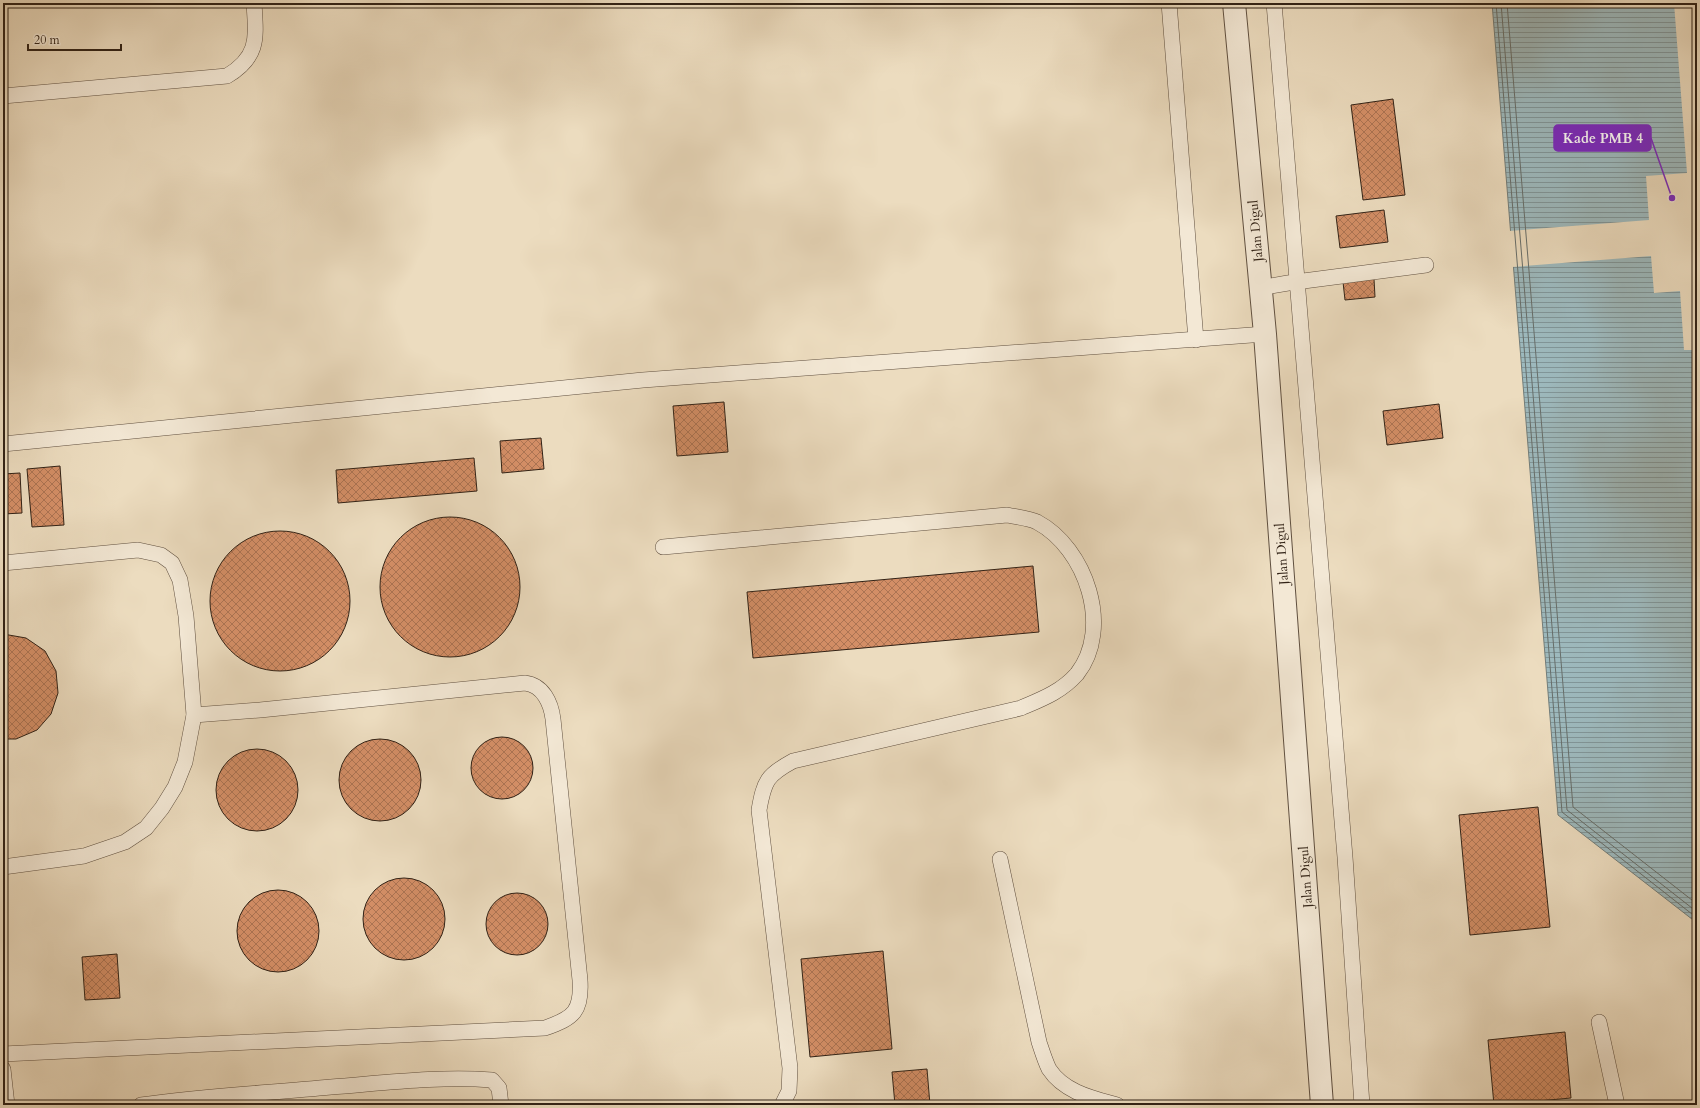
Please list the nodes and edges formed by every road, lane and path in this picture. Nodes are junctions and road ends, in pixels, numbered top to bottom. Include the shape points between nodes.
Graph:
1 (254, 3) edge
2 (1169, 3) edge
3 (1234, 3) edge
4 (1274, 3) edge
5 (3, 96) edge
6 (1426, 265) dead end
7 (1297, 282) junction
8 (1260, 288) junction
9 (1265, 334) junction
10 (1196, 340) junction
11 (3, 444) edge
12 (663, 547) dead end
13 (3, 563) edge
14 (194, 715) junction
15 (1000, 859) dead end
16 (3, 867) edge
17 (1599, 1022) dead end
18 (3, 1054) edge
19 (3, 1070) edge
20 (181, 1102) edge
21 (7, 1105) edge
22 (140, 1105) edge
23 (501, 1105) edge
24 (782, 1105) edge
25 (1117, 1105) edge
26 (1322, 1105) edge
27 (1362, 1105) edge
28 (1617, 1105) edge

1 - 5 lane via 254,45 250,56 240,68 227,76
2 - 10 lane
3 - 8 street, Jalan Digul
4 - 7 lane
6 - 7 lane
7 - 8 lane
7 - 27 lane via 1345,857
8 - 9 street, Jalan Digul
9 - 10 lane
9 - 26 street, Jalan Digul
10 - 11 lane via 643,380
12 - 24 lane via 1007,515 1036,522 1063,541 1085,578 1094,616 1090,650 1077,674 1056,693 1020,708 793,761 775,771 763,788 759,810 790,1068 789,1091
13 - 14 lane via 138,550 161,556 172,563 180,580 186,616
14 - 16 lane via 184,762 175,787 146,828 125,842 84,856
14 - 18 lane via 525,683 532,684 540,690 551,707 553,719 580,980 581,996 575,1012 546,1028
15 - 25 lane via 1039,1042 1049,1069 1067,1087 1089,1098
17 - 28 lane
19 - 21 lane
20 - 22 lane
20 - 23 lane via 382,1083 471,1078 492,1080 499,1088

